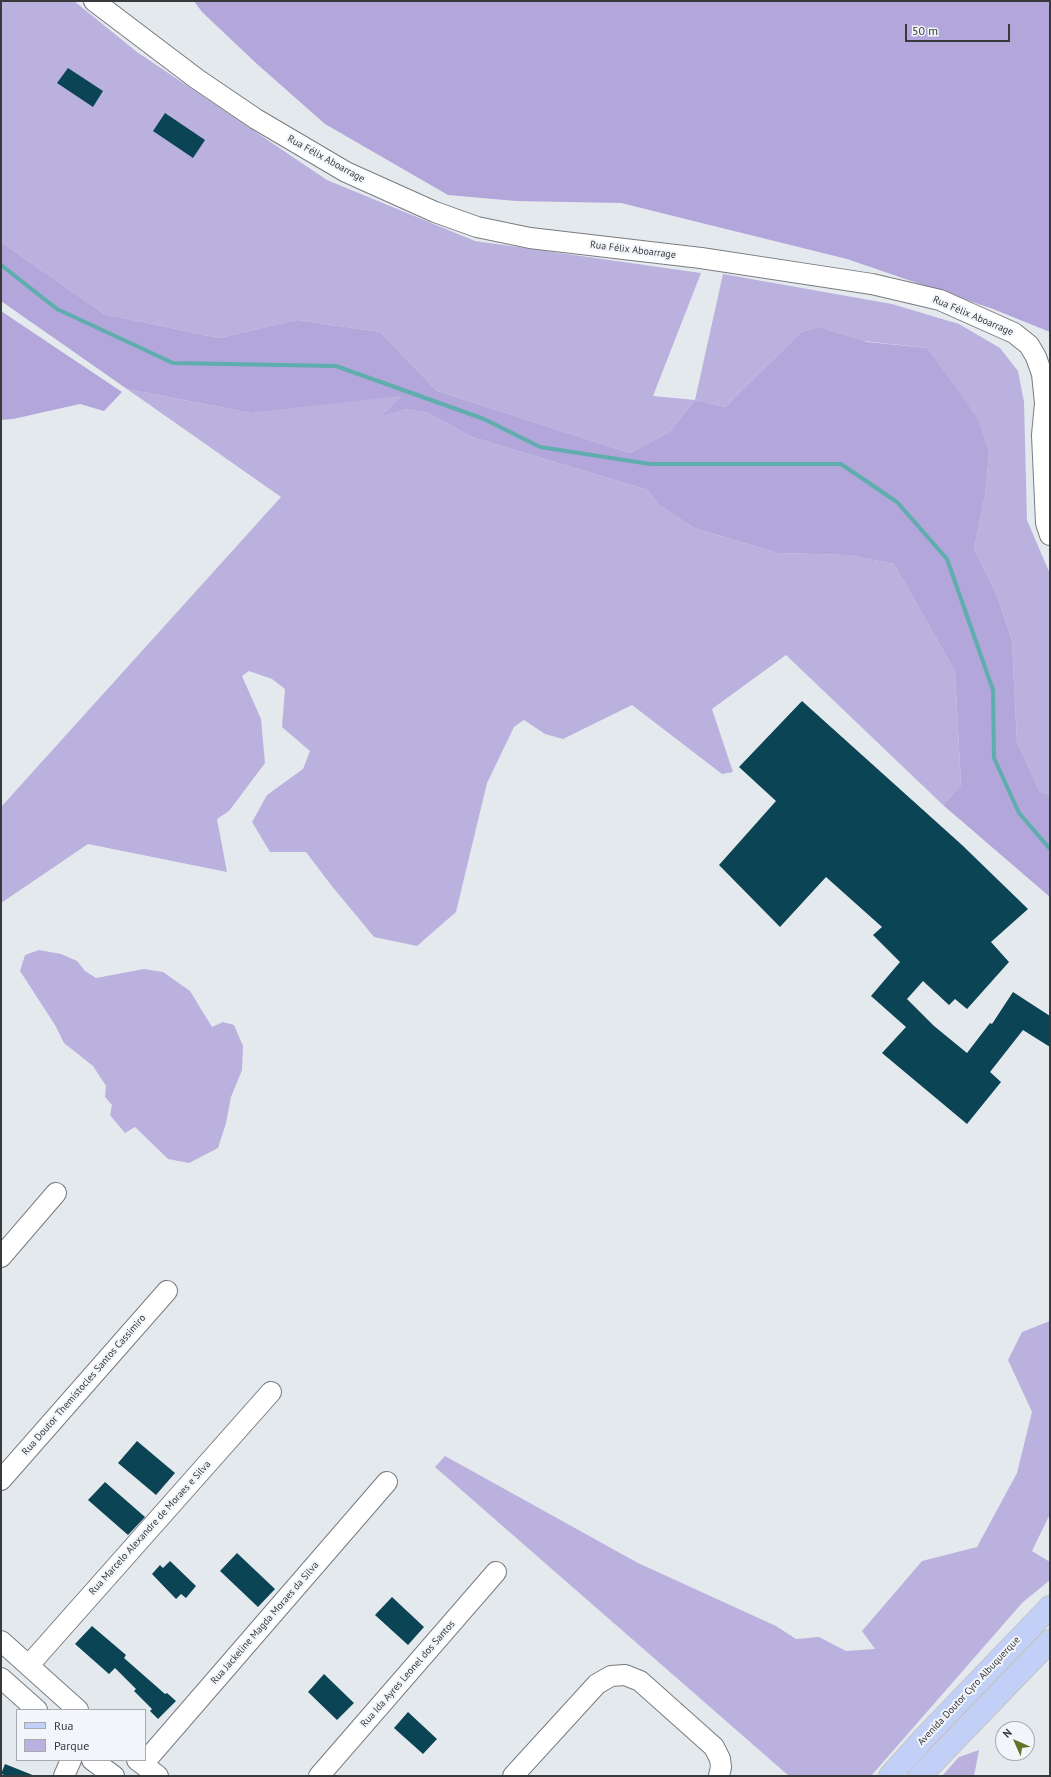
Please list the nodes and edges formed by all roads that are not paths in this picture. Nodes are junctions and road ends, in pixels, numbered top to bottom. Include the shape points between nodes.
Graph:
1 (94, 1) edge
2 (1050, 535) edge
3 (56, 1193) dead end
4 (1, 1257) edge
5 (167, 1290) dead end
6 (271, 1392) dead end
7 (1, 1480) edge
8 (387, 1482) dead end
9 (496, 1572) dead end
10 (1050, 1607) edge
11 (1, 1641) edge
12 (1050, 1641) edge
13 (28, 1665) junction
14 (1, 1678) edge
15 (35, 1709) edge
16 (77, 1709) edge
17 (71, 1761) edge
18 (93, 1761) edge
19 (146, 1767) edge
20 (64, 1776) edge
21 (114, 1776) edge
22 (319, 1776) edge
23 (513, 1776) edge
24 (719, 1776) edge
25 (890, 1776) edge
26 (920, 1776) edge

1 - 2 street, Rua Félix Aboarrage via 197,79 256,119 346,172 435,212 477,227 530,238 701,258 872,284 940,300 1014,333 1029,345 1042,374 1045,403 1042,451 1046,523
3 - 4 street
5 - 7 street, Rua Doutor Themístocles Santos Cassimiro
6 - 13 street, Rua Marcelo Alexandre de Moraes e Silva
8 - 19 street, Rua Jackeline Magda Moraes da Silva
9 - 22 street, Rua Ida Ayres Leonel dos Santos
10 - 25 main road, Avenida Doutor Cyro Albuquerque
11 - 13 street
12 - 26 main road
13 - 16 street
14 - 15 street
17 - 20 street
18 - 21 street
23 - 24 street via 596,1684 611,1676 625,1675 640,1681 714,1747 720,1759

